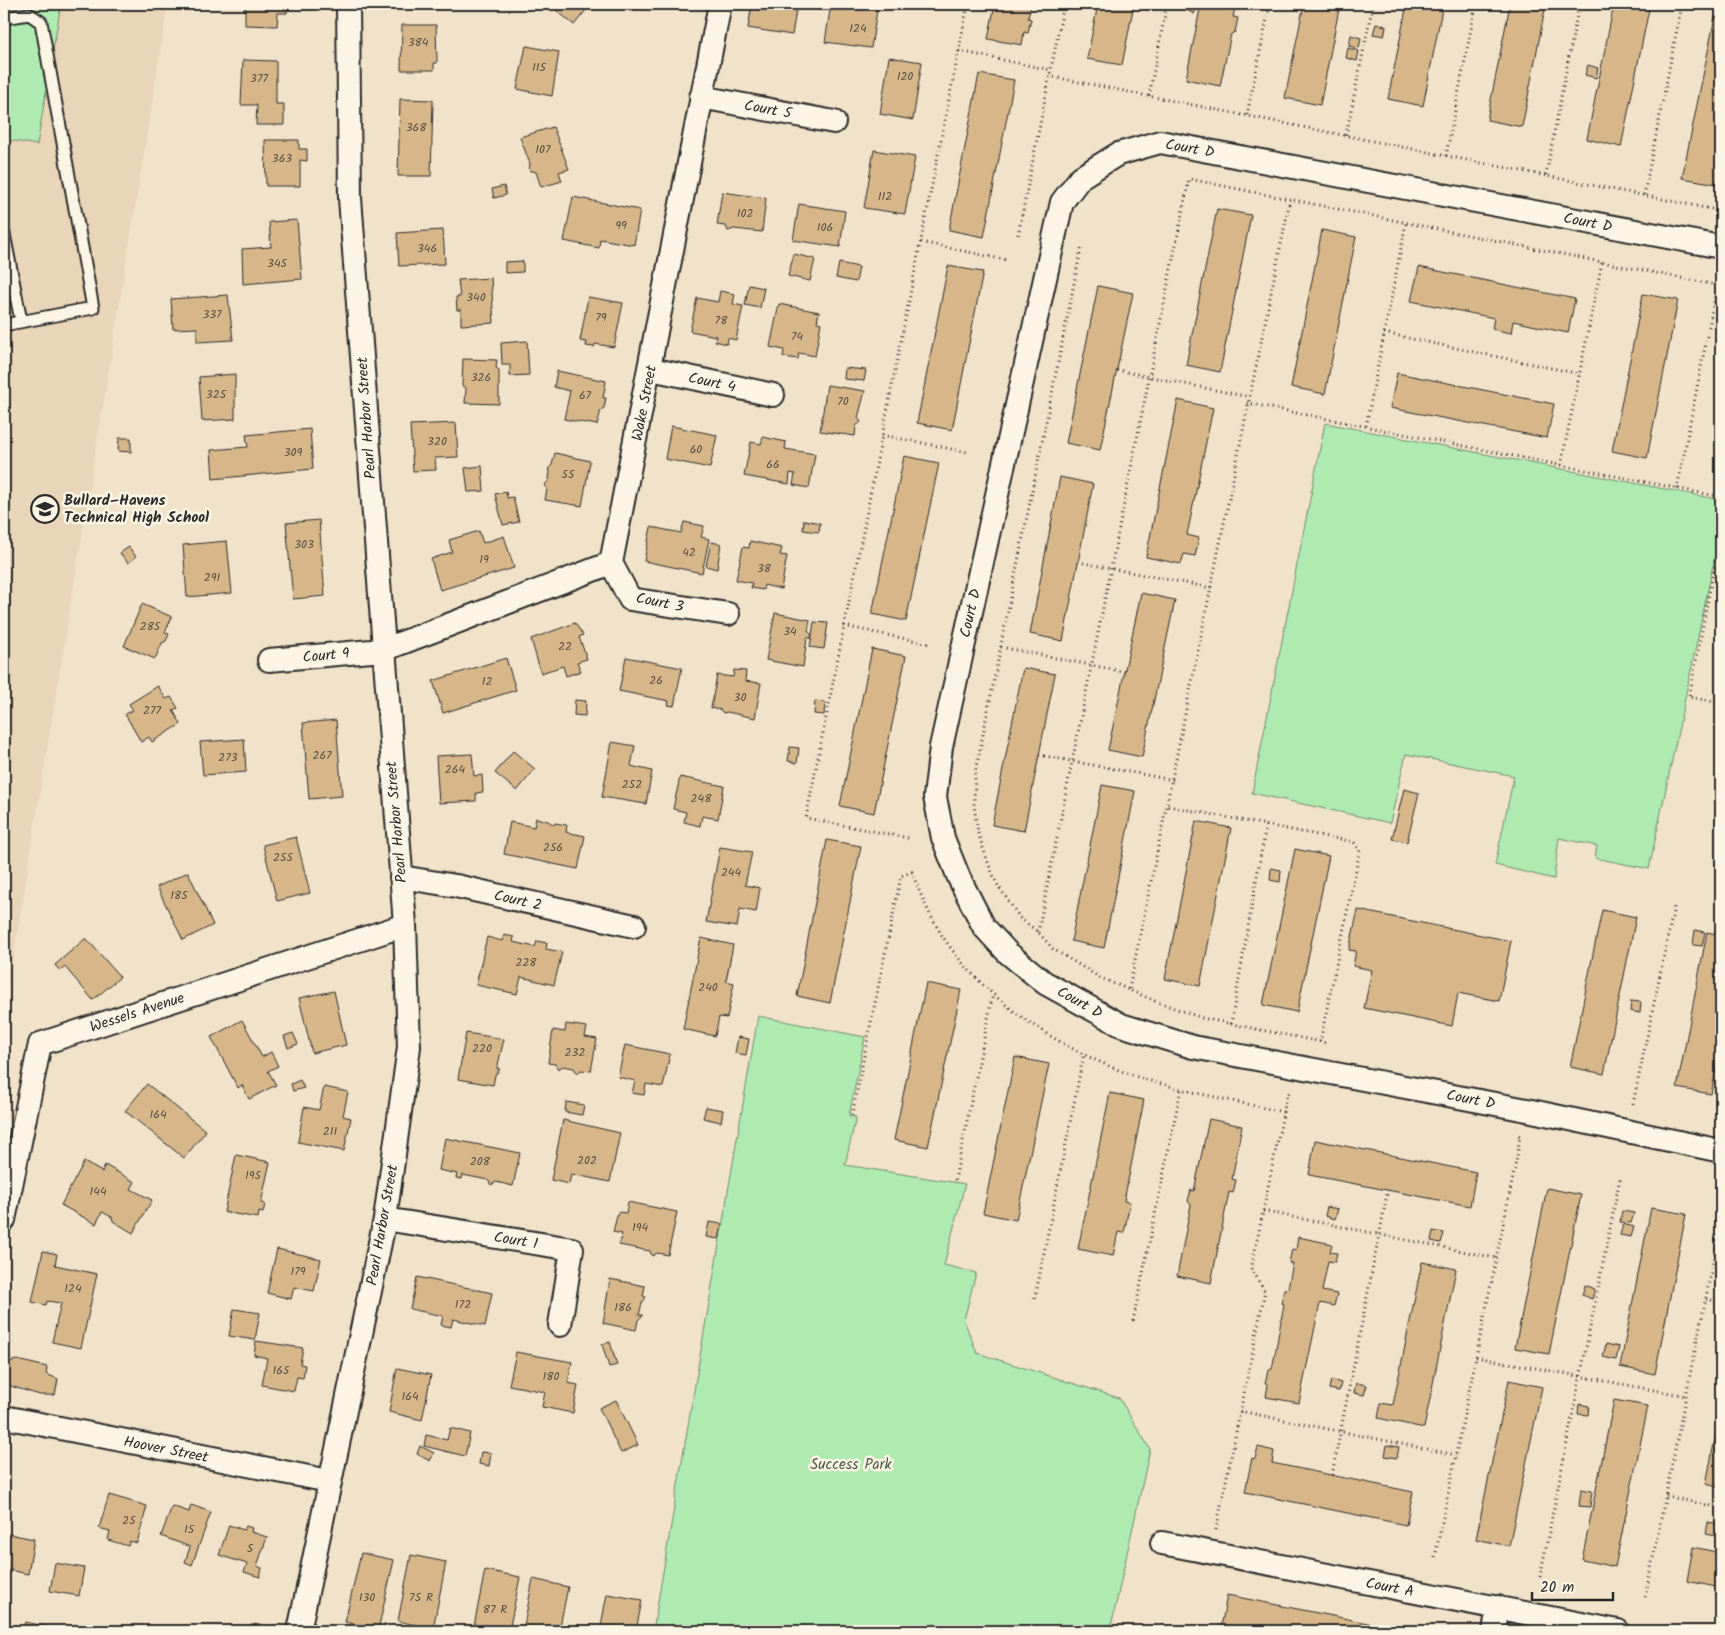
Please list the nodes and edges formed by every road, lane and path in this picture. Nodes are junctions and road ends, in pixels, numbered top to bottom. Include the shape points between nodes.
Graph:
1 (348, 4) edge
2 (720, 4) edge
3 (968, 4) edge
4 (1064, 4) edge
5 (1167, 4) edge
6 (1270, 4) edge
7 (1373, 4) edge
8 (1476, 4) edge
9 (1579, 4) edge
10 (1682, 4) edge
11 (4, 18) edge
12 (959, 51) junction
13 (1051, 70) junction
14 (1050, 76) junction
15 (1149, 96) junction
16 (701, 97) junction
17 (1247, 116) junction
18 (834, 122) dead end
19 (1346, 136) junction
20 (1446, 156) junction
21 (1546, 176) junction
22 (1644, 195) junction
23 (1290, 200) junction
24 (1721, 211) edge
25 (1406, 223) junction
26 (4, 234) edge
27 (1018, 235) dead end
28 (921, 242) junction
29 (1721, 247) edge
30 (1082, 249) dead end
31 (1006, 260) dead end
32 (1602, 262) junction
33 (1719, 286) edge
34 (21, 321) junction
35 (4, 324) edge
36 (1384, 333) junction
37 (651, 369) junction
38 (1117, 370) dead end
39 (1580, 374) junction
40 (1149, 377) junction
41 (773, 395) dead end
42 (1249, 398) junction
43 (1248, 403) junction
44 (1366, 426) junction
45 (882, 435) junction
46 (967, 452) dead end
47 (1561, 465) junction
48 (1677, 488) junction
49 (1721, 497) edge
50 (1721, 532) edge
51 (1078, 562) dead end
52 (611, 563) junction
53 (1110, 568) junction
54 (1211, 588) junction
55 (728, 614) dead end
56 (844, 626) junction
57 (930, 644) dead end
58 (1001, 647) junction
59 (383, 650) junction
60 (269, 660) dead end
61 (1091, 666) junction
62 (1125, 672) dead end
63 (1721, 703) edge
64 (1039, 755) dead end
65 (1072, 762) junction
66 (1173, 780) junction
67 (1168, 806) junction
68 (1266, 825) junction
69 (908, 838) dead end
70 (401, 877) junction
71 (1674, 907) dead end
72 (405, 925) junction
73 (634, 926) dead end
74 (1038, 932) junction
75 (1129, 989) junction
76 (993, 993) junction
77 (1231, 1024) junction
78 (1320, 1042) junction
79 (1326, 1043) dead end
80 (1084, 1053) junction
81 (1181, 1089) junction
82 (1296, 1089) dead end
83 (1633, 1104) dead end
84 (1283, 1112) junction
85 (852, 1114) dead end
86 (1510, 1134) dead end
87 (1721, 1151) edge
88 (1620, 1178) dead end
89 (955, 1180) dead end
90 (1388, 1190) dead end
91 (1263, 1211) junction
92 (385, 1219) junction
93 (4, 1220) edge
94 (1721, 1223) edge
95 (1380, 1235) junction
96 (1496, 1258) junction
97 (1035, 1298) dead end
98 (1706, 1299) junction
99 (1721, 1302) edge
100 (1133, 1321) dead end
101 (560, 1325) dead end
102 (1476, 1357) junction
103 (1581, 1376) junction
104 (1686, 1396) junction
105 (1240, 1411) junction
106 (4, 1417) edge
107 (1341, 1431) junction
108 (1456, 1455) junction
109 (1332, 1475) dead end
110 (329, 1481) junction
111 (1666, 1496) junction
112 (1721, 1508) edge
113 (1216, 1531) dead end
114 (1162, 1544) dead end
115 (1436, 1557) dead end
116 (1540, 1577) dead end
117 (1645, 1597) dead end
118 (1498, 1607) junction
119 (1577, 1627) edge
120 (299, 1631) edge
121 (1494, 1631) edge
122 (1618, 1631) edge

1 - 59 street, Pearl Harbor Street via 350,198
2 - 16 street, Wake Street
3 - 12 path
4 - 13 path
5 - 15 path
6 - 17 path
7 - 19 path
8 - 20 path
9 - 21 path
10 - 22 path
11 - 34 lane via 29,14 40,22 93,308
12 - 13 path
12 - 28 path
13 - 14 path
14 - 15 path
14 - 27 path
15 - 17 path
16 - 18 street, Court 5
16 - 37 street, Wake Street
17 - 19 path
19 - 20 path
20 - 21 path
21 - 22 path
22 - 24 path
23 - 25 path
23 - 40 path via 1189,179
23 - 42 path
25 - 32 path
25 - 36 path
26 - 34 lane
28 - 31 path
28 - 45 path
29 - 87 street, Court D via 1160,142 1118,154 1081,177 1062,202 941,747 935,797 943,838 952,862 984,927 1008,953 1045,983 1121,1025 1192,1047 1527,1110
30 - 58 path
32 - 33 path
32 - 39 path
33 - 48 path
34 - 35 lane
36 - 39 path
36 - 44 path
37 - 41 street, Court 4
37 - 52 street, Wake Street
38 - 40 path
39 - 47 path
40 - 42 path
40 - 53 path
42 - 43 path
43 - 44 path
43 - 54 path
44 - 47 path
45 - 46 path
45 - 56 path
47 - 48 path
48 - 49 path
50 - 63 path via 1689,697
51 - 53 path
52 - 55 street, Court 3 via 630,599
52 - 59 street
53 - 54 path
53 - 61 path
54 - 66 path
56 - 57 path
56 - 69 path via 806,818
58 - 61 path
58 - 74 path via 975,774 974,805 984,852 997,884 1020,918
59 - 60 street, Court 9
59 - 70 street, Pearl Harbor Street
61 - 62 path
61 - 65 path
64 - 65 path
65 - 66 path
65 - 74 path
66 - 67 path
67 - 68 path
67 - 75 path
68 - 77 path
68 - 78 path via 1354,842 1360,850
70 - 72 street, Pearl Harbor Street
70 - 73 street, Court 2 via 456,886
71 - 83 path
72 - 92 street, Pearl Harbor Street via 409,1047
72 - 93 street, Wessels Avenue via 40,1044
74 - 75 path via 1053,949 1073,962
75 - 77 path via 1202,1018
76 - 80 path via 1023,1018
76 - 85 path via 958,957 937,928 912,872 901,876
76 - 89 path
77 - 78 path
78 - 79 path
80 - 81 path via 1146,1079
80 - 97 path
81 - 84 path
81 - 100 path
82 - 84 path via 1287,1095
84 - 91 path
86 - 96 path via 1520,1136
88 - 103 path
90 - 95 path
91 - 95 path
91 - 105 path via 1251,1270 1265,1291
92 - 101 street, Court 1 via 572,1249
92 - 110 street, Pearl Harbor Street
94 - 98 path
95 - 96 path
95 - 107 path
96 - 102 path
98 - 99 path
98 - 104 path
102 - 103 path
102 - 108 path
103 - 104 path
103 - 116 path
104 - 111 path
105 - 107 path
105 - 113 path
106 - 110 street, Hoover Street
107 - 108 path
107 - 109 path
108 - 115 path
110 - 120 street, Pearl Harbor Street
111 - 112 path
111 - 117 path
114 - 118 street, Court A
118 - 119 street, Court A
118 - 121 street
119 - 122 street, Court A

